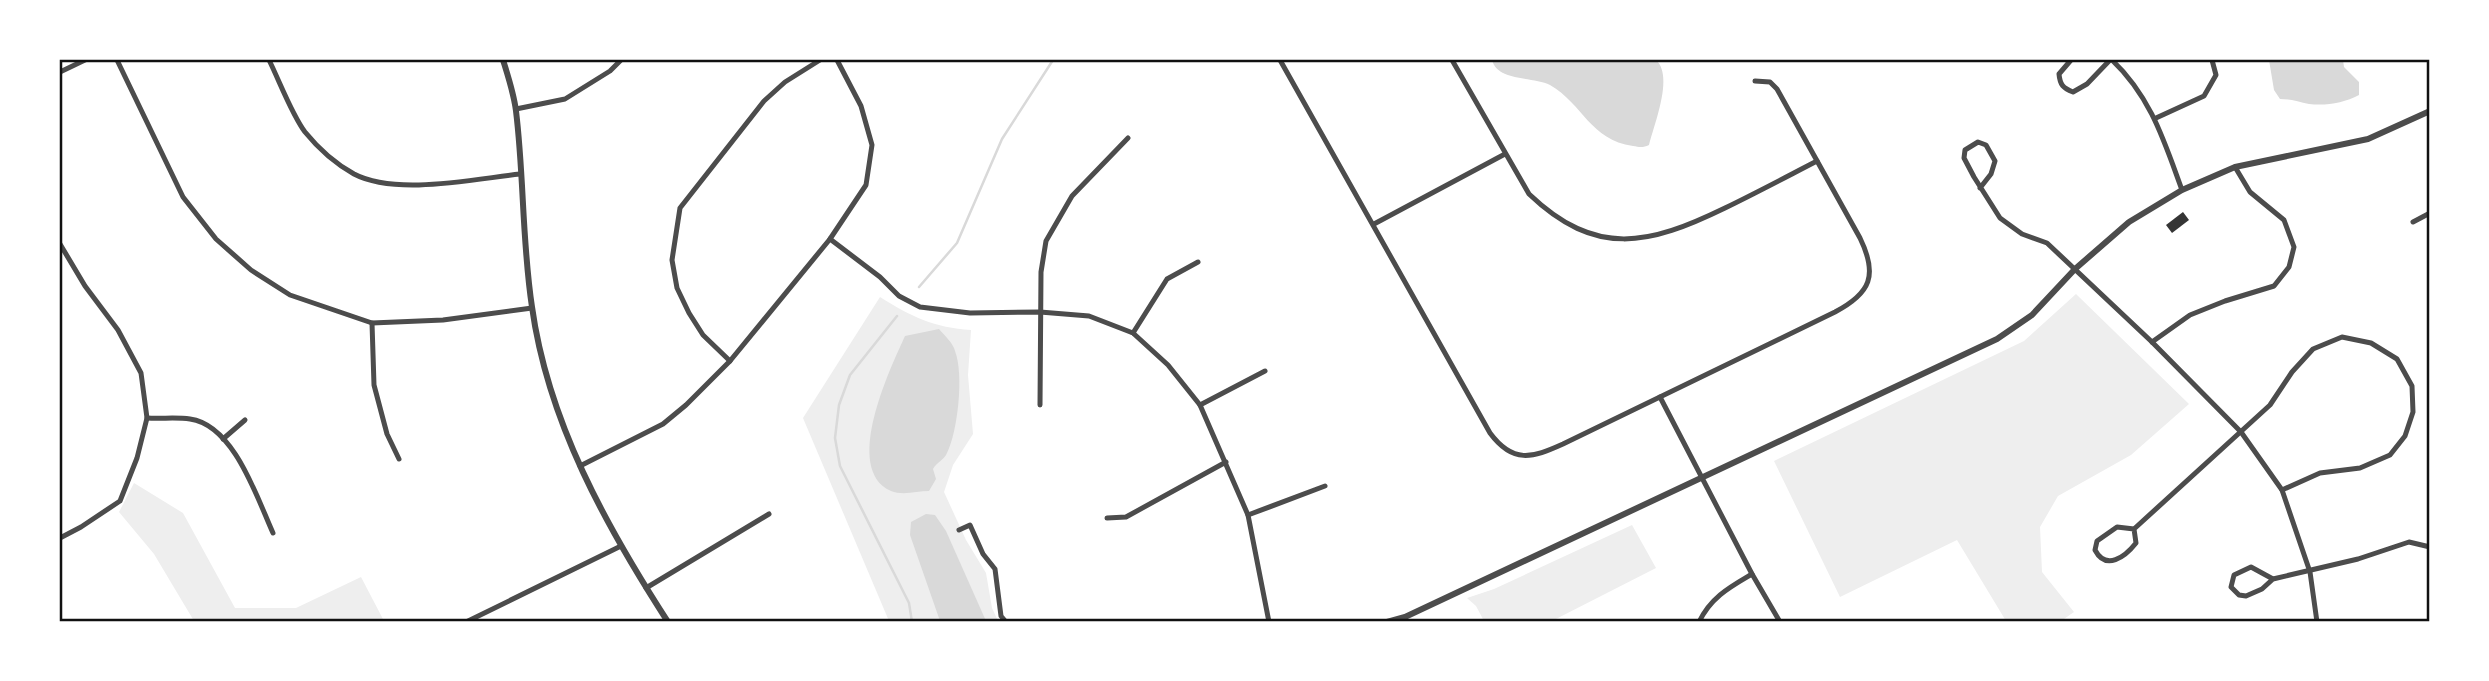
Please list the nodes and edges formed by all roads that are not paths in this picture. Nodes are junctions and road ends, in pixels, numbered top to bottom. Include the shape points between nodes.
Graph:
1 (85, 60) edge
2 (117, 60) edge
3 (269, 60) edge
4 (503, 60) edge
5 (621, 60) edge
6 (820, 60) edge
7 (837, 60) edge
8 (1280, 60) edge
9 (1452, 60) edge
10 (2071, 60) edge
11 (2111, 60) edge
12 (2212, 60) edge
13 (60, 72) edge
14 (1755, 81) dead end
15 (516, 109) junction
16 (2430, 111) edge
17 (2156, 118) junction
18 (1128, 138) dead end
19 (1505, 154) junction
20 (1816, 161) junction
21 (2235, 167) junction
22 (520, 174) junction
23 (1980, 188) junction
24 (2182, 190) junction
25 (2430, 213) edge
26 (2413, 222) dead end
27 (1374, 224) junction
28 (830, 239) junction
29 (60, 244) edge
30 (1198, 262) dead end
31 (2075, 269) junction
32 (532, 308) junction
33 (1040, 312) junction
34 (372, 323) junction
35 (1133, 333) junction
36 (2152, 342) junction
37 (730, 361) junction
38 (1265, 371) dead end
39 (1660, 397) junction
40 (1041, 405) dead end
41 (1200, 405) junction
42 (147, 418) junction
43 (245, 420) dead end
44 (2241, 432) junction
45 (223, 439) junction
46 (399, 459) dead end
47 (1226, 462) junction
48 (580, 466) junction
49 (1702, 478) junction
50 (1325, 486) dead end
51 (2283, 490) junction
52 (769, 514) dead end
53 (1248, 515) junction
54 (1107, 518) dead end
55 (2134, 529) junction
56 (959, 530) dead end
57 (273, 533) dead end
58 (60, 538) edge
59 (621, 546) junction
60 (2430, 547) edge
61 (2310, 572) junction
62 (1752, 574) junction
63 (2273, 579) junction
64 (646, 588) junction
65 (1406, 619) edge
66 (466, 621) edge
67 (668, 621) edge
68 (1006, 621) edge
69 (1269, 621) edge
70 (1387, 621) edge
71 (1699, 621) edge
72 (1780, 621) edge
73 (2317, 621) edge

1 - 13 street
2 - 34 street via 183,197 216,239 251,270 290,295
3 - 22 street via 303,130 355,174 390,184 425,185
4 - 15 street
5 - 15 street via 565,99
6 - 37 street via 764,101 680,208 671,260 677,288 703,335
7 - 28 street via 861,106 872,145 866,185
8 - 27 street
9 - 19 street
10 - 11 street via 2059,74 2064,89 2073,92 2087,85
11 - 17 street via 2130,76
12 - 17 street via 2216,75 2204,96
14 - 20 street via 1770,82 1777,89
15 - 22 street
16 - 21 street via 2368,139
17 - 24 street
18 - 33 street via 1072,196 1046,241
19 - 20 street via 1529,194 1548,211 1572,227 1622,239 1676,230
19 - 27 street
20 - 39 street via 1868,254 1871,272 1865,289 1835,312
21 - 24 street
21 - 36 street via 2250,192 2284,220 2294,247 2289,268 2274,286 2190,315
22 - 32 street
23 - 23 street via 1964,158 1965,150 1978,142 1986,145 1995,161
23 - 31 street via 2000,218 2022,234 2048,243
24 - 31 street via 2129,222
25 - 26 street
27 - 39 street via 1502,447 1518,456 1538,455
28 - 33 street via 899,296 920,307 970,313
28 - 37 street
29 - 42 street via 141,373
30 - 35 street via 1167,279
31 - 36 street
31 - 49 street via 2032,315 1997,339
32 - 34 street via 443,320
32 - 48 street via 559,417
33 - 35 street via 1089,316
33 - 40 street
34 - 46 street via 374,385
35 - 41 street via 1168,365
36 - 44 street
37 - 48 street via 663,424
38 - 41 street
39 - 49 street
41 - 47 street
42 - 45 street via 193,419
42 - 58 street via 120,501
43 - 45 street
44 - 51 street
44 - 51 street via 2270,405 2313,349 2342,337 2371,343 2397,359 2412,386 2413,411 2405,436 2390,455 2360,468 2320,473
44 - 55 street
45 - 57 street via 237,454
47 - 53 street
47 - 54 street via 1126,517
48 - 59 street
49 - 62 street
49 - 65 street
50 - 53 street
51 - 61 street
52 - 64 street
53 - 69 street
55 - 55 street via 2117,527 2097,541 2099,558 2114,560 2132,548
56 - 68 street via 970,525 995,569 1001,616
59 - 64 street
59 - 66 street
60 - 61 street via 2409,542
61 - 63 street
61 - 73 street
62 - 71 street via 1719,594
62 - 72 street
63 - 63 street via 2246,596 2239,596 2231,587 2234,575 2251,567
64 - 67 street
65 - 70 street

